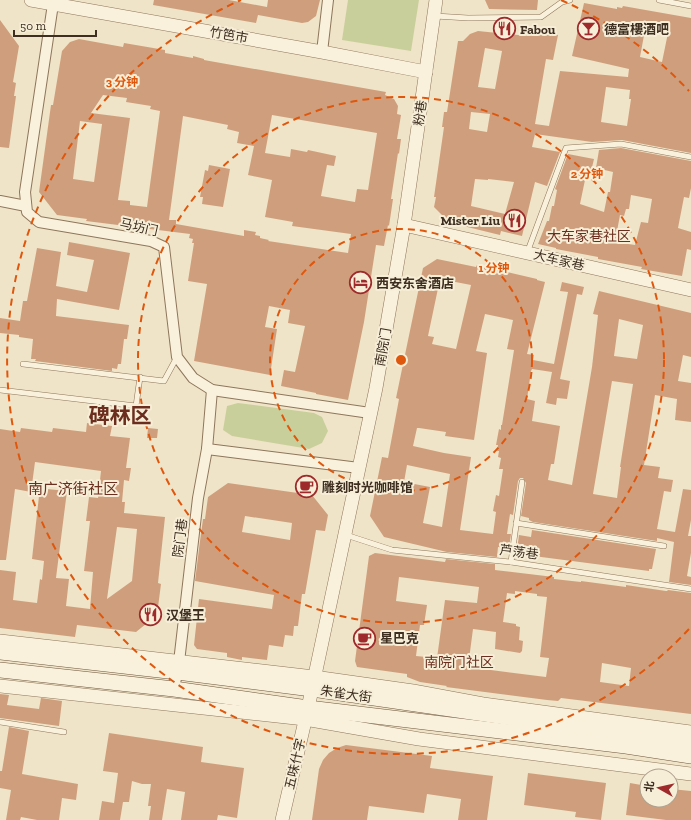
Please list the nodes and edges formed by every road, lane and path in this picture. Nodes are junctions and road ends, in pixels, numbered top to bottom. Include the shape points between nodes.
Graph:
1 (31, 0) edge
2 (328, 0) edge
3 (436, 0) edge
4 (570, 0) edge
5 (659, 0) edge
6 (53, 4) junction
7 (691, 6) edge
8 (434, 16) junction
9 (322, 52) junction
10 (426, 72) junction
11 (691, 157) edge
12 (0, 201) edge
13 (26, 206) junction
14 (404, 225) junction
15 (527, 252) junction
16 (691, 290) edge
17 (177, 357) junction
18 (23, 364) dead end
19 (140, 377) junction
20 (0, 390) edge
21 (212, 390) junction
22 (370, 414) junction
23 (207, 449) junction
24 (359, 468) junction
25 (522, 482) dead end
26 (516, 523) junction
27 (345, 535) junction
28 (664, 546) dead end
29 (510, 562) junction
30 (691, 589) edge
31 (0, 641) edge
32 (0, 652) edge
33 (178, 667) junction
34 (0, 670) edge
35 (313, 683) junction
36 (0, 686) edge
37 (174, 689) junction
38 (307, 713) junction
39 (0, 722) edge
40 (64, 732) dead end
41 (691, 732) edge
42 (691, 744) edge
43 (691, 756) edge
44 (691, 774) edge
45 (282, 820) edge

1 - 6 street, 竹笆市
2 - 9 street
3 - 8 street, 粉巷
4 - 8 lane via 562,2 541,17
5 - 7 lane
6 - 9 street, 竹笆市
6 - 13 street via 25,192
8 - 10 street, 粉巷
9 - 10 street, 竹笆市
10 - 14 street, 粉巷
11 - 15 lane via 621,144 566,148
12 - 13 street
13 - 17 street, 马坊门 via 27,212 39,222 152,241 164,246
14 - 15 street, 大车家巷
14 - 22 street, 南院门
15 - 16 street, 大车家巷
17 - 19 lane via 164,381
17 - 21 street via 193,378
18 - 19 lane
19 - 20 lane via 136,406
21 - 22 street
21 - 23 street, 院门巷
22 - 24 street, 南院门
23 - 24 street
23 - 33 street, 院门巷 via 198,498
24 - 27 street, 南院门
25 - 26 lane
26 - 28 lane
26 - 29 lane
27 - 29 lane, 芦荡巷 via 392,550
27 - 35 street, 南院门
29 - 30 lane, 芦荡巷
31 - 33 street
32 - 33 main road, 朱雀大街
33 - 35 main road, 朱雀大街
33 - 37 street, 院门巷
34 - 37 main road, 朱雀大街
35 - 38 street, 南院门
35 - 41 street via 413,691 483,704
35 - 42 main road, 朱雀大街
36 - 38 street
37 - 38 main road, 朱雀大街
38 - 43 main road, 朱雀大街 via 626,746
38 - 44 street via 418,739
38 - 45 street, 五味什字
39 - 40 lane

